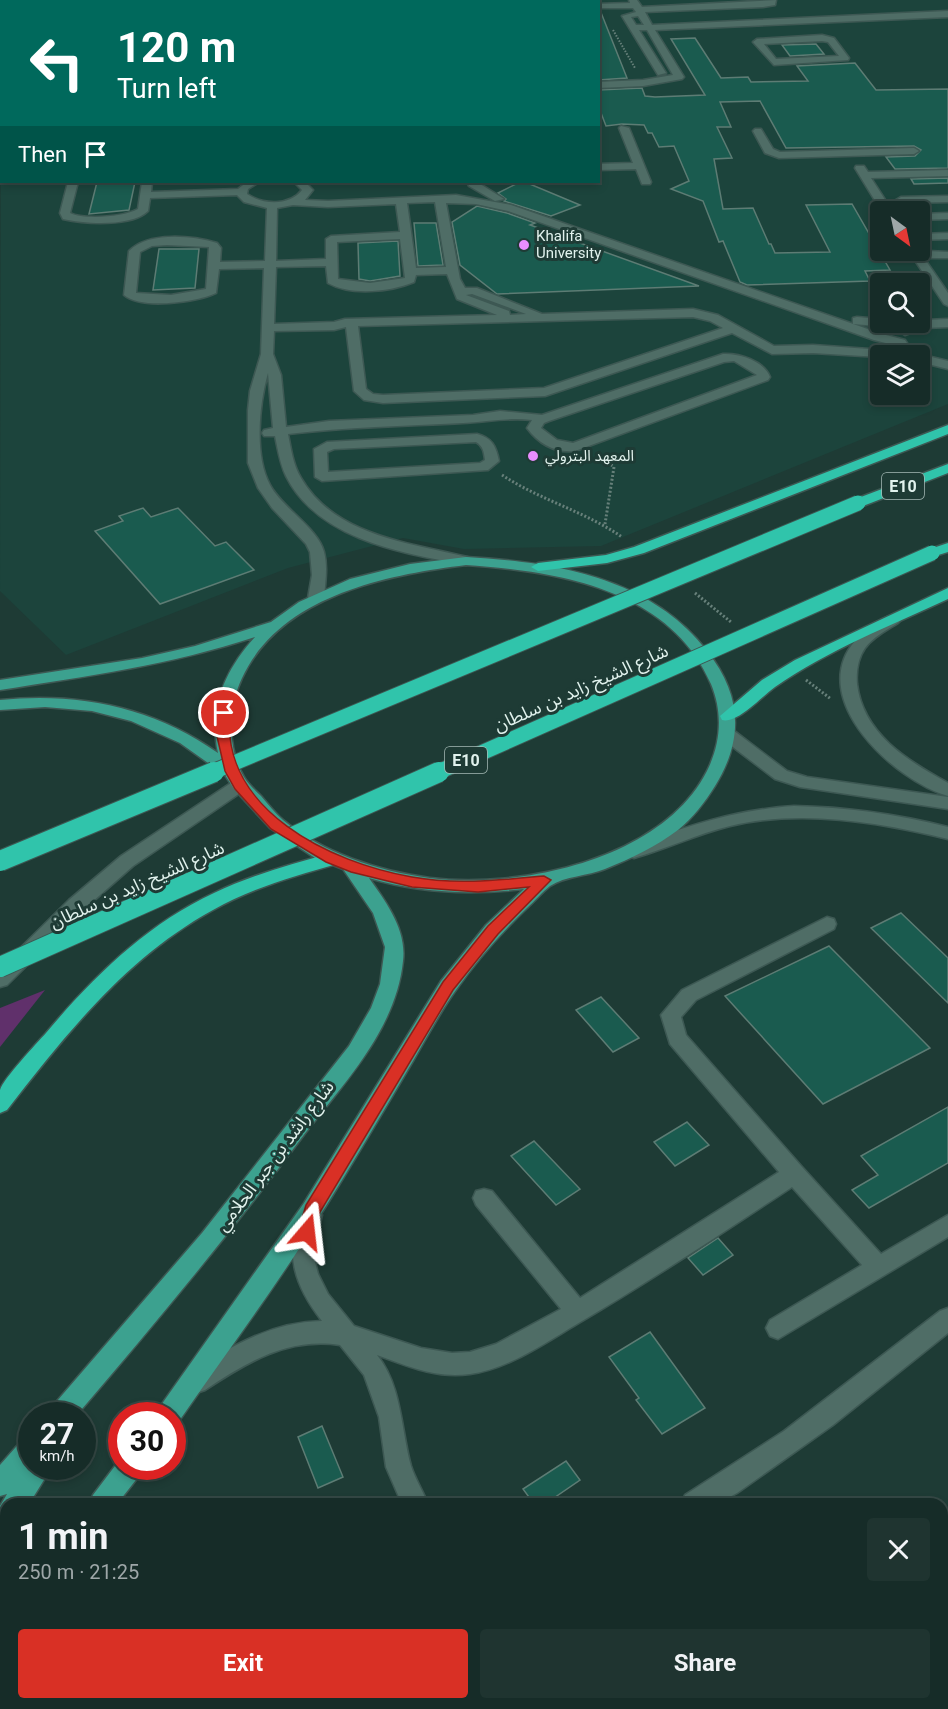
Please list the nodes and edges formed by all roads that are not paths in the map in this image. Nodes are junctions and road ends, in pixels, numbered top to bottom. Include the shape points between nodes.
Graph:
1 (772, 0) edge
2 (600, 4) edge
3 (691, 4) edge
4 (636, 6) edge
5 (948, 14) edge
6 (765, 22) junction
7 (633, 28) junction
8 (649, 28) junction
9 (778, 40) junction
10 (642, 42) junction
11 (658, 42) junction
12 (671, 62) junction
13 (655, 63) junction
14 (658, 76) junction
15 (600, 80) edge
16 (600, 85) edge
17 (624, 128) dead end
18 (758, 130) dead end
19 (914, 151) dead end
20 (852, 154) junction
21 (639, 166) junction
22 (600, 167) edge
23 (948, 173) edge
24 (865, 175) junction
25 (646, 182) dead end
26 (73, 183) edge
27 (147, 183) edge
28 (253, 183) edge
29 (300, 183) edge
30 (472, 183) edge
31 (915, 187) junction
32 (241, 192) junction
33 (145, 195) junction
34 (948, 199) edge
35 (443, 200) junction
36 (401, 201) junction
37 (881, 201) edge
38 (902, 201) dead end
39 (290, 202) junction
40 (272, 205) junction
41 (948, 216) edge
42 (930, 217) edge
43 (405, 235) junction
44 (948, 236) edge
45 (930, 237) edge
46 (930, 254) edge
47 (948, 255) edge
48 (920, 261) edge
49 (331, 262) junction
50 (271, 264) junction
51 (214, 266) junction
52 (453, 270) junction
53 (410, 272) junction
54 (461, 292) junction
55 (946, 300) edge
56 (543, 317) junction
57 (515, 318) junction
58 (348, 323) junction
59 (870, 323) edge
60 (942, 323) edge
61 (268, 324) junction
62 (734, 328) junction
63 (903, 333) edge
64 (901, 343) junction
65 (772, 350) junction
66 (870, 353) edge
67 (267, 354) junction
68 (860, 354) junction
69 (742, 359) junction
70 (930, 360) edge
71 (948, 365) edge
72 (473, 419) junction
73 (539, 422) junction
74 (948, 429) edge
75 (280, 431) junction
76 (253, 435) junction
77 (477, 438) junction
78 (948, 468) edge
79 (322, 477) junction
80 (297, 484) junction
81 (940, 550) edge
82 (466, 561) junction
83 (537, 567) junction
84 (948, 593) edge
85 (316, 598) junction
86 (915, 608) junction
87 (273, 627) junction
88 (0, 685) edge
89 (0, 705) edge
90 (728, 717) junction
91 (728, 734) junction
92 (236, 778) junction
93 (948, 790) edge
94 (948, 803) edge
95 (948, 833) edge
96 (621, 857) junction
97 (331, 859) junction
98 (0, 861) edge
99 (351, 867) junction
100 (544, 880) junction
101 (827, 924) dead end
102 (0, 968) edge
103 (0, 980) edge
104 (0, 1104) edge
105 (794, 1174) junction
106 (484, 1198) dead end
107 (312, 1210) junction
108 (948, 1226) edge
109 (878, 1266) junction
110 (577, 1312) junction
111 (948, 1319) edge
112 (778, 1328) dead end
113 (347, 1335) junction
114 (94, 1377) junction
115 (191, 1386) junction
116 (72, 1402) edge
117 (79, 1402) edge
118 (179, 1402) edge
119 (18, 1464) edge
120 (31, 1480) edge
121 (120, 1480) edge
122 (0, 1484) edge
123 (19, 1498) edge
124 (107, 1498) edge
125 (412, 1498) edge
126 (705, 1498) edge

1 - 3 street via 763,5
2 - 4 street
3 - 4 street
4 - 7 street via 626,16
4 - 8 street
5 - 6 street
6 - 8 street
6 - 9 street
7 - 8 street
7 - 10 street
8 - 11 street
9 - 9 street via 757,42 774,63 845,58 826,38
10 - 11 street
10 - 13 street
11 - 12 street
12 - 13 street
12 - 14 street via 679,77
13 - 14 street
14 - 15 street
14 - 16 street via 643,83
17 - 21 street
18 - 20 street via 774,154
19 - 20 street
20 - 24 street
21 - 22 street
21 - 25 street
23 - 31 street
24 - 31 street
24 - 37 street
26 - 33 street via 65,213 71,218 132,217 143,211
27 - 33 street
28 - 32 street
29 - 39 street via 308,190 306,195
30 - 35 street via 466,194
30 - 59 street via 510,203 835,316
31 - 34 street
31 - 38 street
32 - 33 street
32 - 40 street via 249,201
35 - 36 street
35 - 52 street
35 - 64 street via 511,208
36 - 39 street
36 - 43 street
39 - 40 street
40 - 50 street
41 - 42 street
43 - 49 street via 334,238 330,241
43 - 53 street
44 - 45 street
46 - 47 street
48 - 55 street
49 - 50 street
49 - 53 street via 332,281 342,286 402,284 410,280
50 - 51 street
50 - 61 street
51 - 51 street via 215,248 209,243 142,245 135,251 130,295 143,299 208,294 213,288
52 - 53 street
52 - 54 street
54 - 56 street via 477,291
54 - 57 street via 461,297
55 - 60 street
56 - 57 street
56 - 62 street via 693,313
57 - 58 street
58 - 61 street
58 - 62 street via 360,391 383,399 545,392
61 - 67 street
62 - 65 street
63 - 64 street
64 - 68 street via 880,345
65 - 68 street
65 - 69 street
66 - 68 street
67 - 75 street via 277,380
67 - 76 street via 256,391
69 - 73 street via 723,358
69 - 73 street via 764,377 583,445 555,445 536,431
70 - 71 street
72 - 73 street
72 - 75 street
72 - 77 street
74 - 83 highway via 639,550 607,559
75 - 76 street
75 - 80 street
76 - 85 street via 255,463 263,485 317,552
77 - 79 street via 332,445 320,452
77 - 79 street via 490,446 492,461 488,466
78 - 98 highway, E10, bridge
79 - 80 street
80 - 82 street via 316,506 355,530 404,548
81 - 102 highway, شارع الشيخ زايد بن سلطان / E10, bridge
82 - 83 main road
82 - 85 main road via 410,567 362,579
83 - 90 main road via 586,578 630,596 668,619 699,648 714,672
84 - 86 highway
85 - 87 main road
86 - 90 highway via 801,663
86 - 93 street via 874,631 855,651 849,668 850,696 864,725 883,748
87 - 88 main road via 142,663
87 - 92 main road via 244,658 226,694 222,732
89 - 92 main road via 82,704 135,716 179,735
90 - 91 main road
91 - 94 street via 781,774 806,783
91 - 96 main road via 712,780 676,822
92 - 97 main road via 276,826
92 - 103 street via 127,861
95 - 96 street via 866,818 776,813 707,826
96 - 100 main road
97 - 99 main road
97 - 104 highway via 261,880 207,904 158,934 100,984
99 - 100 main road via 412,882 478,887
99 - 114 main road, شارع راشد بن جبر الحلامي via 391,933 394,958 386,998 363,1041 228,1220
100 - 107 main road via 493,930 448,986
101 - 105 street via 689,995 671,1015 677,1038
105 - 109 street
105 - 110 street
106 - 110 street
107 - 113 street via 302,1254 307,1275 320,1301
107 - 115 main road
108 - 109 street
109 - 112 street
110 - 113 street via 519,1345 472,1363 442,1364 409,1357
111 - 126 street via 797,1436
113 - 115 street via 305,1332 274,1338 236,1355
113 - 125 street via 374,1369 391,1417 399,1467
114 - 116 main road, شارع راشد بن جبر الحلامي
114 - 117 main road
115 - 118 main road
119 - 122 main road
120 - 123 main road
121 - 124 main road

